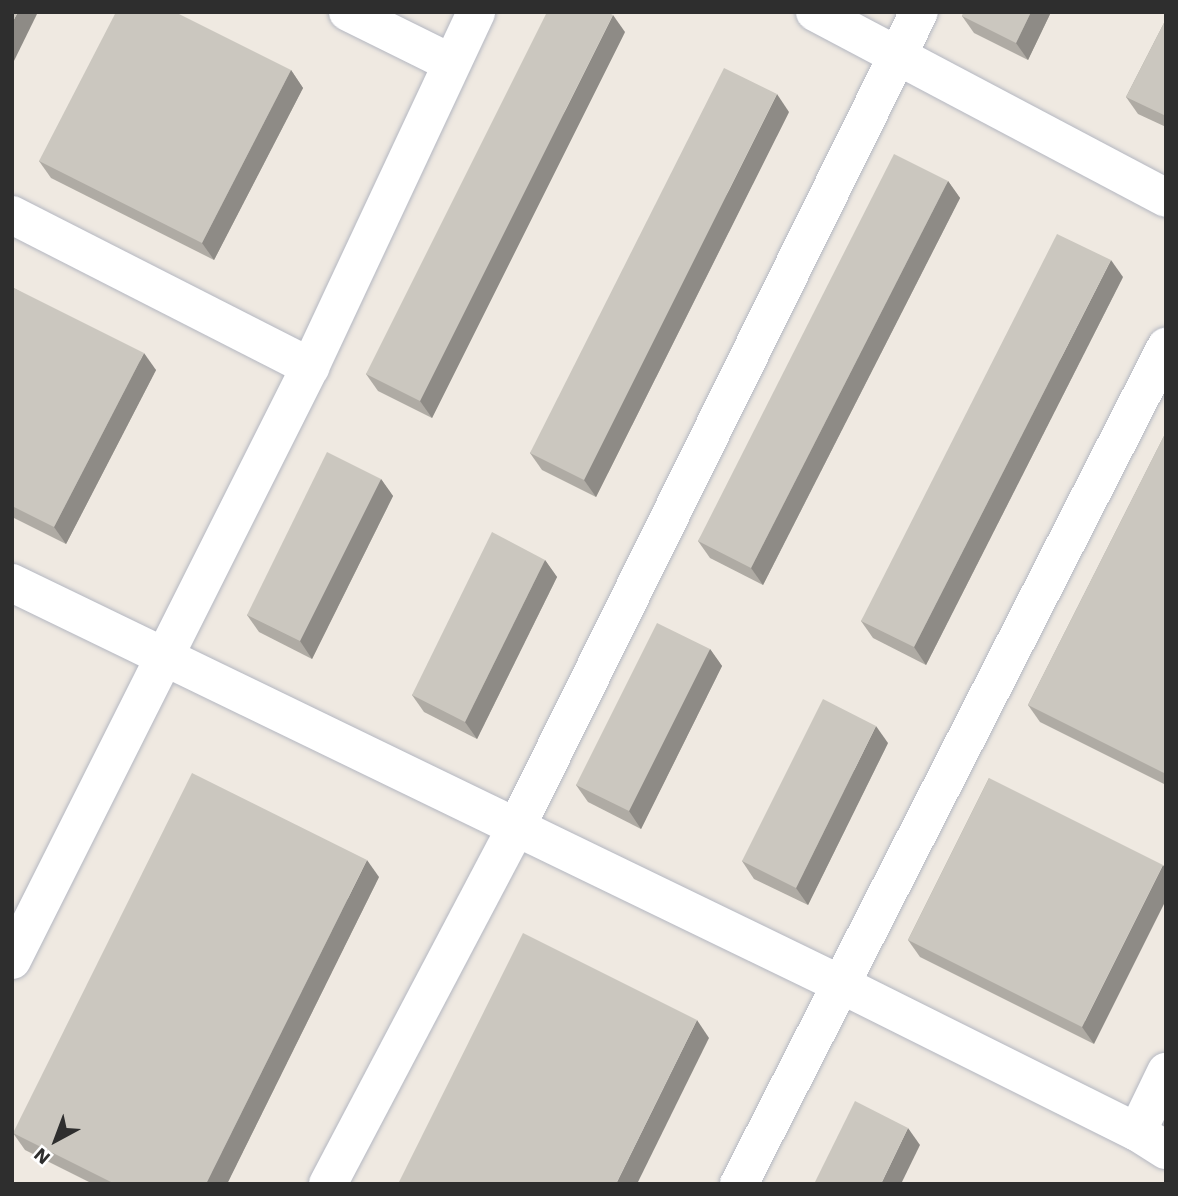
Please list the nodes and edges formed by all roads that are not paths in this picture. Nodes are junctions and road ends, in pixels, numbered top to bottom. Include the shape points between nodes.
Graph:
1 (348, 12) edge
2 (476, 12) edge
3 (815, 12) edge
4 (919, 12) edge
5 (898, 54) junction
6 (449, 62) junction
7 (1166, 198) edge
8 (12, 215) edge
9 (1166, 347) edge
10 (310, 367) junction
11 (12, 583) edge
12 (165, 656) junction
13 (515, 830) junction
14 (12, 960) edge
15 (844, 986) junction
16 (1166, 1072) edge
17 (1151, 1141) edge
18 (328, 1184) edge
19 (739, 1184) edge

1 - 6 street
2 - 6 street
3 - 5 street
4 - 5 street
5 - 7 street
5 - 13 street
6 - 10 street
8 - 10 street
9 - 15 street
10 - 12 street
11 - 12 street
12 - 13 street
12 - 14 street
13 - 15 street
13 - 18 street
15 - 17 street
15 - 19 street
16 - 17 street

